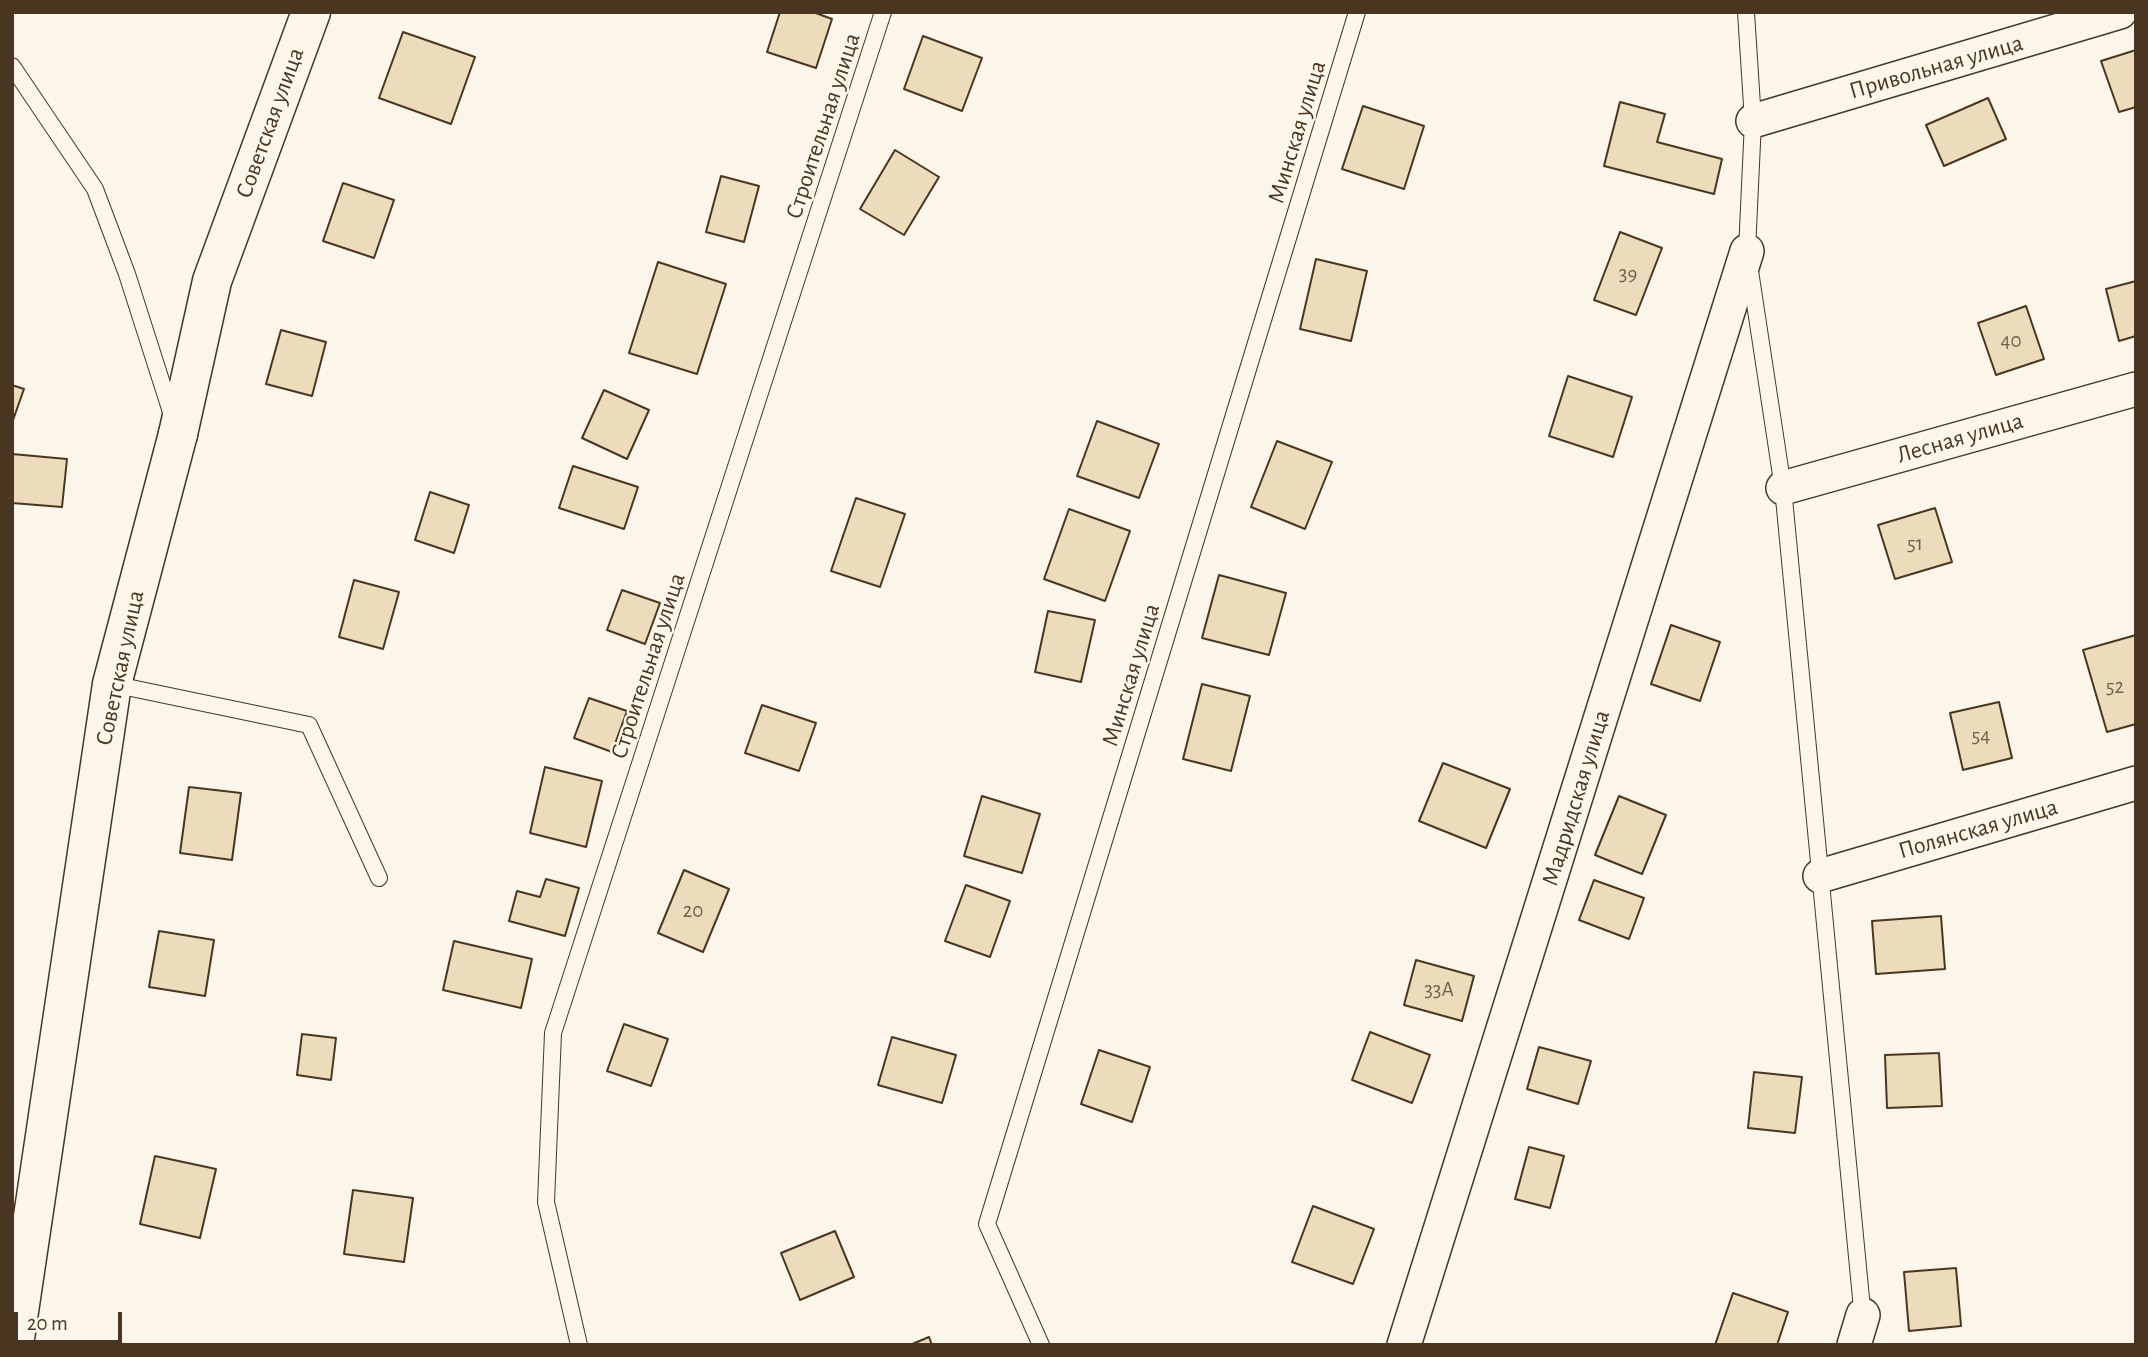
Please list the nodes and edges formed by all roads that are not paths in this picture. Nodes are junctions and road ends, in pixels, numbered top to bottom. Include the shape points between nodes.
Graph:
1 (311, 12) edge
2 (883, 12) edge
3 (1357, 12) edge
4 (1746, 12) edge
5 (2120, 12) edge
6 (12, 66) edge
7 (1753, 121) junction
8 (1747, 251) junction
9 (2136, 388) edge
10 (178, 435) junction
11 (1783, 488) junction
12 (111, 684) junction
13 (2136, 783) edge
14 (1820, 876) junction
15 (379, 878) dead end
16 (1861, 1335) edge
17 (14, 1345) edge
18 (579, 1345) edge
19 (1041, 1345) edge
20 (1404, 1345) edge

1 - 10 main road, Советская улица via 212,281
2 - 18 lane, Строительная улица via 553,1032 546,1202
3 - 19 lane, Минская улица via 987,1224
4 - 7 lane
5 - 7 street, Привольная улица
6 - 10 lane via 94,188 127,274
7 - 8 lane
8 - 11 lane
8 - 20 street, Мадридская улица
9 - 11 street, Лесная улица
10 - 12 main road, Советская улица
11 - 14 lane
12 - 15 lane via 309,725
12 - 17 main road, Советская улица
13 - 14 street, Полянская улица
14 - 16 lane

